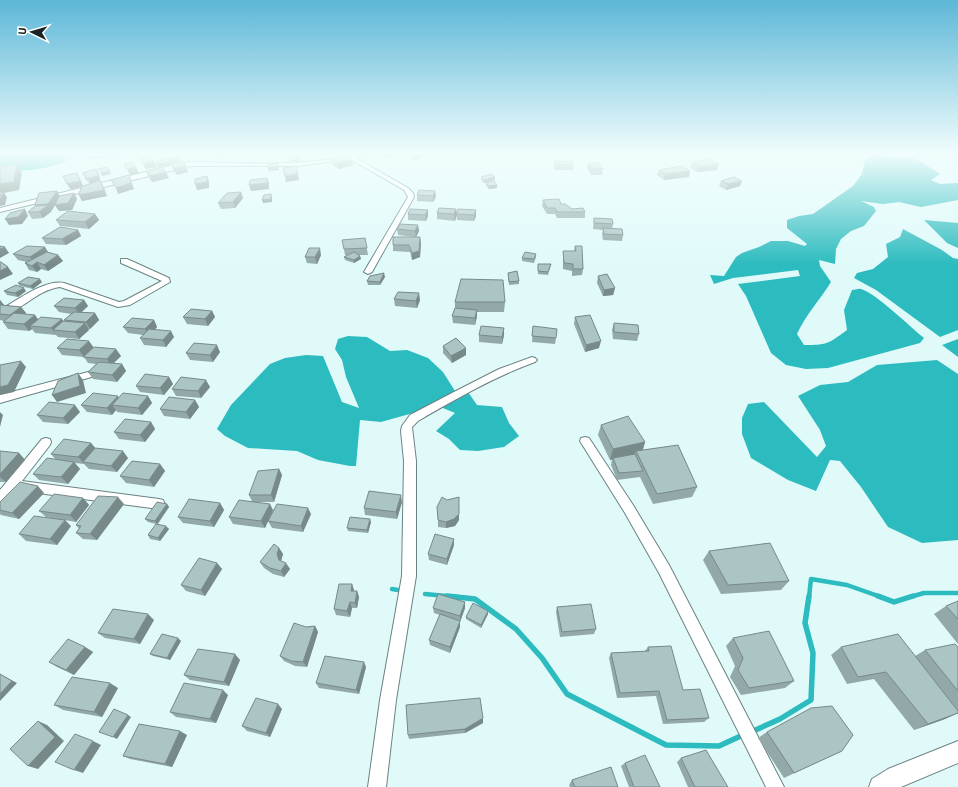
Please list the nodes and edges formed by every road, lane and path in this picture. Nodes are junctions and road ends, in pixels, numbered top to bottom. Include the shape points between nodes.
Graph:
1 (74, 192) edge
2 (409, 192) edge
3 (0, 210) edge
4 (124, 261) dead end
5 (368, 272) dead end
6 (0, 314) edge
7 (532, 360) dead end
8 (92, 374) edge
9 (0, 399) edge
10 (585, 441) dead end
11 (46, 442) dead end
12 (12, 485) junction
13 (0, 498) edge
14 (160, 504) edge
15 (958, 752) edge
16 (377, 787) edge
17 (775, 787) edge
18 (880, 787) edge

1 - 3 street
2 - 5 street via 411,197 408,204
4 - 6 street via 166,282 127,303 118,305 56,284
7 - 16 street via 468,389 414,418 407,426 410,461 409,576 388,700
8 - 9 street
10 - 17 street via 664,569
11 - 12 street
12 - 13 street
12 - 14 street
15 - 18 street via 896,777

